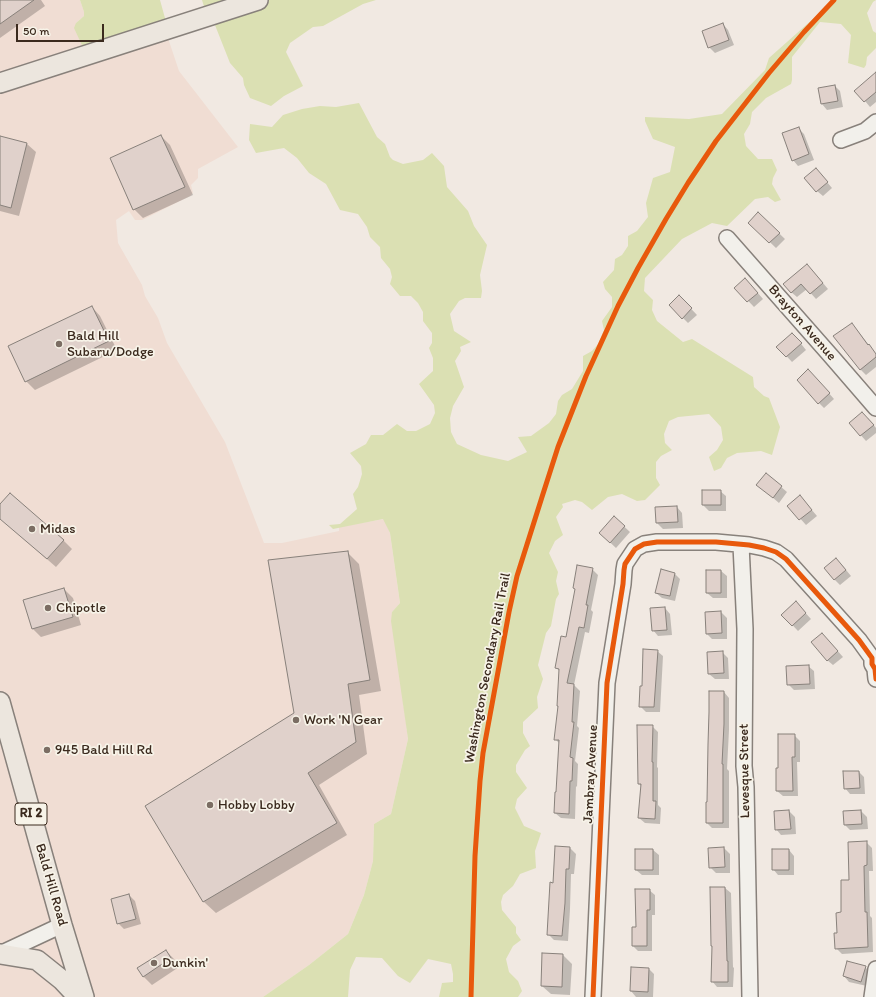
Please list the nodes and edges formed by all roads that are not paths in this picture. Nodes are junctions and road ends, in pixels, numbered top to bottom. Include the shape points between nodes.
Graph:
1 (258, 0) edge
2 (0, 83) edge
3 (876, 122) edge
4 (841, 140) dead end
5 (727, 238) dead end
6 (876, 408) edge
7 (741, 545) junction
8 (876, 679) edge
9 (0, 702) edge
10 (62, 925) junction
11 (1, 954) edge
12 (876, 969) edge
13 (78, 997) edge
14 (84, 997) edge
15 (593, 997) edge
16 (750, 997) edge
17 (872, 997) edge

1 - 2 main road
3 - 4 street via 865,131
5 - 6 street, Brayton Avenue
7 - 8 street via 770,550 786,559 868,652 872,658
7 - 15 street, Jambray Avenue via 716,542 644,544 635,549 625,564 608,683
7 - 16 street, Levesque Street via 745,629 744,766
9 - 10 main road, Bald Hill Road / RI 2
10 - 11 street
10 - 14 main road, Bald Hill Road / RI 2
11 - 13 main road via 37,960
12 - 17 street

